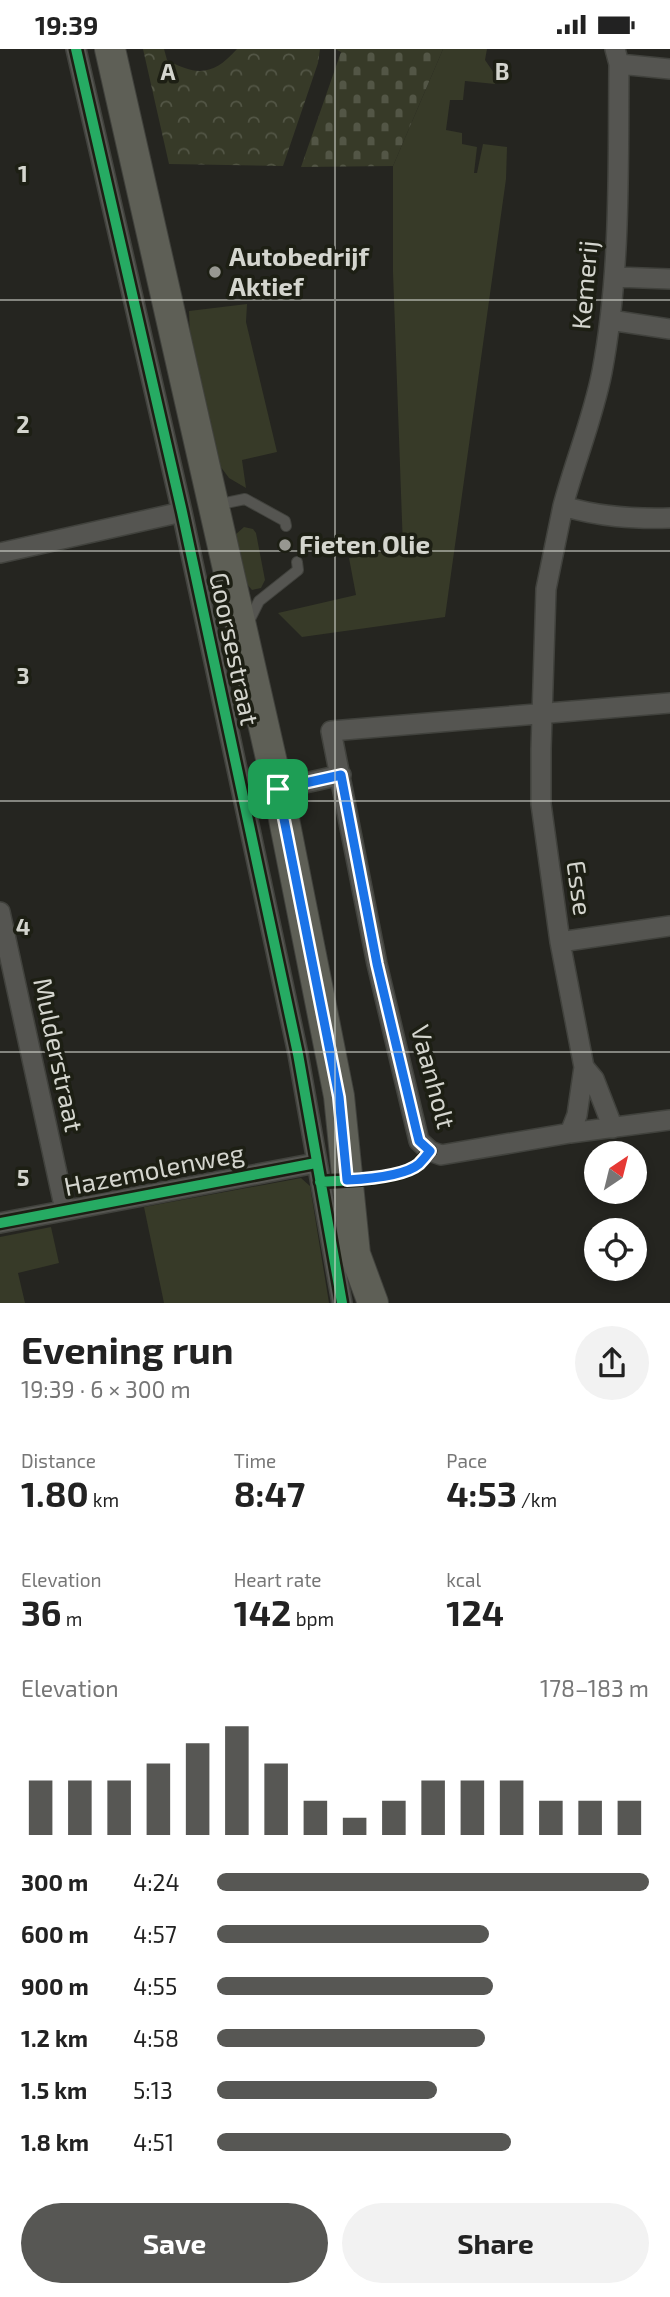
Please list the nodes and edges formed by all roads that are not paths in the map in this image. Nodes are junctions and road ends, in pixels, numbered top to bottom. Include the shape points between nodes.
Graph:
1 (76, 49) edge
2 (110, 49) edge
3 (617, 56) edge
4 (670, 69) edge
5 (616, 277) junction
6 (670, 279) edge
7 (610, 320) junction
8 (670, 329) edge
9 (212, 506) junction
10 (563, 506) junction
11 (182, 512) junction
12 (670, 518) edge
13 (286, 526) dead end
14 (0, 553) edge
15 (297, 562) dead end
16 (242, 636) junction
17 (670, 703) edge
18 (541, 714) junction
19 (341, 775) junction
20 (278, 789) junction
21 (0, 912) edge
22 (670, 926) edge
23 (560, 942) junction
24 (584, 1067) junction
25 (339, 1097) junction
26 (670, 1120) edge
27 (613, 1128) junction
28 (570, 1133) junction
29 (317, 1163) junction
30 (65, 1210) junction
31 (0, 1223) edge
32 (342, 1303) edge
33 (373, 1303) edge
34 (380, 1303) edge

1 - 11 street, Goorsestraat
2 - 9 main road, Goorsestraat
3 - 4 street, Kemerij
3 - 5 street, Kemerij
5 - 6 street
5 - 7 street, Kemerij
7 - 8 street
7 - 10 street, Kemerij via 586,436
9 - 13 lane via 245,499 285,521
9 - 16 main road, Goorsestraat
10 - 12 street via 591,515
10 - 18 street, Kemerij via 546,589
11 - 14 street
11 - 29 street, Goorsestraat via 298,1053
15 - 16 lane via 298,570 259,601
16 - 20 main road, Goorsestraat
17 - 18 street, Vaanholt
18 - 19 street, Vaanholt via 331,731
18 - 23 street, Esse via 541,804
19 - 20 street
19 - 28 street, Vaanholt via 377,964 419,1141 441,1155
20 - 25 main road, Goorsestraat
21 - 30 street, Mulderstraat
22 - 23 street
23 - 24 street, Esse
24 - 27 street, Esse via 594,1079
24 - 28 street, Esse
25 - 33 main road, Goorsestraat via 355,1254
25 - 34 main road, Goorsestraat via 368,1178
26 - 27 street, Vaanholt
27 - 28 street, Vaanholt
29 - 30 street, Hazemolenweg
29 - 32 street, Goorsestraat
30 - 31 street, Hazemolenweg

